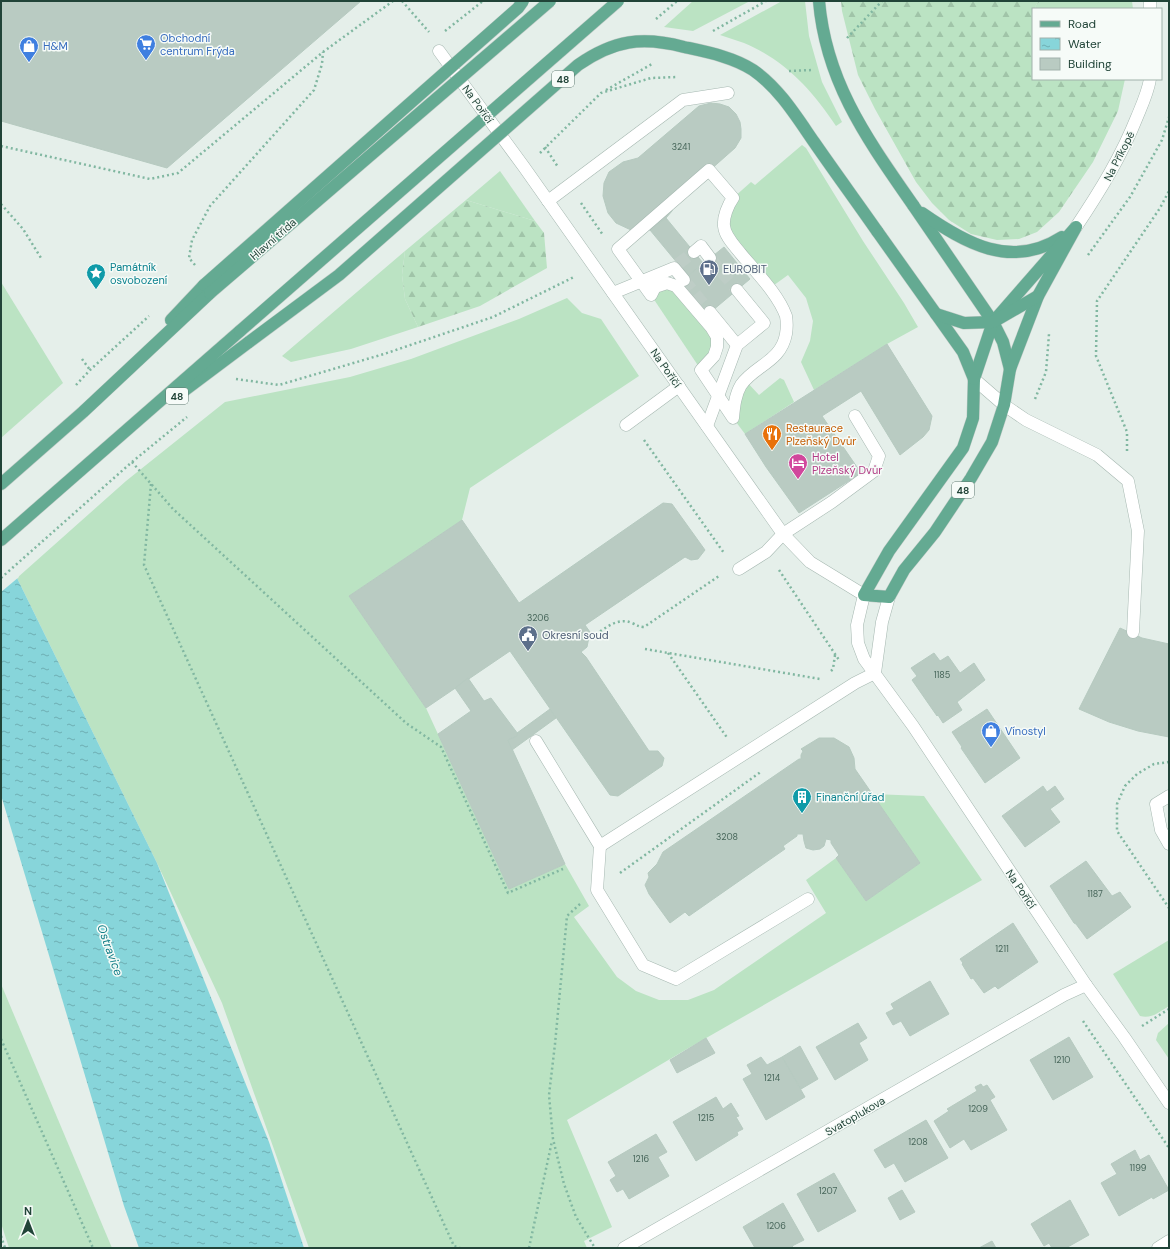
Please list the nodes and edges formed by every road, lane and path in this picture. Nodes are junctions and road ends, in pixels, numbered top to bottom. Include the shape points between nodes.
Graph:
1 (393, 1) edge
2 (402, 1) edge
3 (483, 1) edge
4 (523, 1) edge
5 (550, 1) edge
6 (618, 1) edge
7 (819, 1) edge
8 (435, 39) junction
9 (439, 51) joint
10 (323, 52) junction
11 (1150, 80) edge
12 (728, 93) dead end
13 (1169, 117) edge
14 (1, 146) edge
15 (1169, 191) edge
16 (548, 201) junction
17 (1, 204) edge
18 (914, 207) junction
19 (1076, 227) junction
20 (694, 252) dead end
21 (1086, 257) dead end
22 (41, 258) dead end
23 (710, 258) tunnel mouth
24 (593, 264) junction
25 (200, 269) dead end
26 (684, 280) tunnel mouth
27 (641, 282) junction
28 (207, 289) junction
29 (737, 290) tunnel mouth
30 (613, 292) junction
31 (1038, 296) junction
32 (154, 311) dead end
33 (710, 312) tunnel mouth
34 (936, 314) junction
35 (993, 322) junction
36 (1049, 332) dead end
37 (737, 345) junction
38 (82, 359) dead end
39 (1010, 369) junction
40 (90, 370) junction
41 (234, 379) dead end
42 (974, 379) junction
43 (76, 386) dead end
44 (679, 386) junction
45 (718, 395) junction
46 (1004, 405) junction
47 (192, 413) dead end
48 (855, 416) dead end
49 (1026, 420) junction
50 (628, 423) joint
51 (707, 426) junction
52 (104, 450) junction
53 (132, 462) junction
54 (1128, 481) junction
55 (1, 484) edge
56 (151, 484) junction
57 (783, 534) junction
58 (1, 540) edge
59 (724, 554) dead end
60 (739, 569) dead end
61 (719, 575) dead end
62 (1, 578) edge
63 (864, 595) junction
64 (889, 597) junction
65 (1133, 632) dead end
66 (596, 634) dead end
67 (645, 649) dead end
68 (668, 652) junction
69 (835, 654) dead end
70 (828, 673) dead end
71 (875, 673) junction
72 (824, 676) dead end
73 (728, 740) dead end
74 (536, 741) dead end
75 (763, 770) dead end
76 (1169, 796) edge
77 (1169, 844) edge
78 (600, 846) junction
79 (563, 869) dead end
80 (596, 890) junction
81 (808, 900) dead end
82 (1086, 985) junction
83 (1169, 1009) edge
84 (1145, 1032) dead end
85 (1, 1038) edge
86 (1169, 1103) edge
87 (553, 1139) junction
88 (1, 1236) edge
89 (1169, 1241) edge
90 (5, 1248) edge
91 (94, 1248) edge
92 (460, 1248) edge
93 (529, 1248) edge
94 (595, 1248) edge
95 (624, 1248) edge
96 (1158, 1248) edge

1 - 10 path
2 - 8 path
3 - 8 path
4 - 28 main road, bridge
5 - 28 main road, Hlavní třída, bridge
6 - 52 main road, 48, bridge
7 - 18 main road, 48, bridge via 820,17 834,71 851,109 870,143
8 - 9 path
9 - 16 street, Na Poříčí
10 - 14 path via 178,173 150,180
10 - 25 path via 314,90 210,206 192,240 189,258
11 - 19 street, Na Příkopě via 1143,104 1118,160
12 - 16 street via 683,100
13 - 21 path via 1162,140 1130,197
15 - 54 path via 1097,301 1096,356 1127,432
16 - 24 street, Na Poříčí
17 - 22 path via 23,229
18 - 19 main road, 48 via 965,241 1002,252 1023,252 1044,247
18 - 35 main road, 48
19 - 31 main road, 48
19 - 35 main road
20 - 23 street via 700,246
24 - 30 street, Na Poříčí
24 - 41 path via 574,277 494,317 384,354 279,386
26 - 27 street via 676,266
27 - 30 street
27 - 45 street via 651,295 655,288 661,285 676,286 711,327 717,337 717,347 714,356 702,370
27 - 45 street via 618,249 709,170 734,198 725,214 724,226 729,239 774,295 786,316 787,328 785,341 779,352 740,386 735,399 733,418
28 - 55 main road via 83,412
29 - 37 street via 764,323
30 - 44 street, Na Poříčí
31 - 35 main road
31 - 39 main road, 48
32 - 40 path
33 - 37 street
34 - 35 main road via 964,323
34 - 42 main road, 48 via 963,352
34 - 52 main road, 48, bridge via 786,103 764,78 752,69 709,52 659,42 630,42 598,52 578,65 339,275
35 - 39 main road, 48 via 1003,342
35 - 42 main road
36 - 49 path via 1046,372
37 - 45 street
38 - 40 path
39 - 46 main road, 48
40 - 43 path
42 - 46 street
42 - 63 main road, 48 via 973,418 963,448 889,551
44 - 50 street
44 - 51 street, Na Poříčí
45 - 51 street
46 - 49 street
46 - 64 main road, 48 via 992,442 975,472 935,532 904,570
47 - 53 path
48 - 57 street via 879,456 874,471
49 - 54 street via 1097,455
50 - 59 path
51 - 57 street, Na Poříčí
52 - 58 main road, 48
53 - 56 path
53 - 62 path
54 - 65 street via 1138,531
56 - 79 path via 173,509 406,723 441,747 508,894
56 - 92 path via 144,565 454,1246
57 - 60 street via 766,552
57 - 63 street, Na Poříčí via 810,562
61 - 66 path via 644,627 626,621 614,623
63 - 64 main road
63 - 71 street, Na Poříčí via 857,625 858,643 864,659
64 - 71 street via 882,622
67 - 68 path
68 - 72 path via 820,679
68 - 73 path
69 - 70 path via 833,669
71 - 78 street via 855,683
71 - 82 street, Na Poříčí
74 - 78 street
75 - 80 path
76 - 77 street via 1156,804 1161,830
78 - 80 street
80 - 81 street via 643,965 676,979
80 - 87 path via 566,916 549,1095
82 - 86 street, Na Poříčí
82 - 95 street, Svatoplukova
83 - 84 path via 1141,1027
85 - 91 path
87 - 93 path
87 - 94 path via 564,1184 576,1217
88 - 90 path
89 - 96 street

